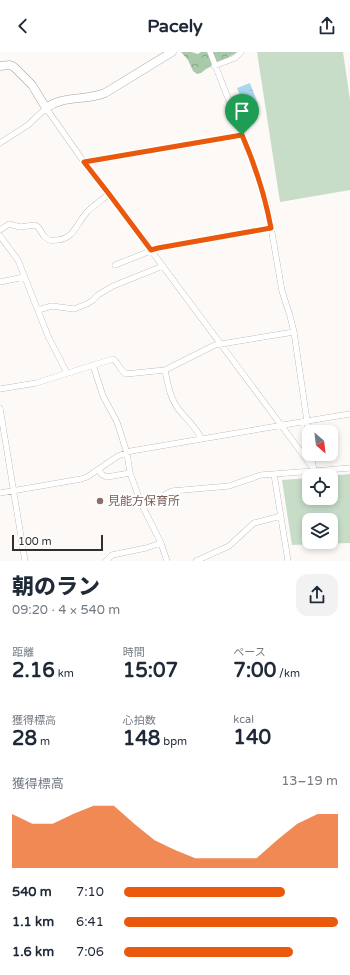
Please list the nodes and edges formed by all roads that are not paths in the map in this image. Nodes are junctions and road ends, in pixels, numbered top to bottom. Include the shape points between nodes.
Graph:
1 (172, 52) edge
2 (210, 52) edge
3 (241, 52) edge
4 (214, 66) junction
5 (0, 67) edge
6 (46, 108) junction
7 (242, 135) junction
8 (0, 143) edge
9 (84, 162) junction
10 (109, 194) junction
11 (271, 228) junction
12 (0, 230) edge
13 (0, 236) edge
14 (151, 250) junction
15 (115, 265) dead end
16 (163, 266) junction
17 (24, 277) junction
18 (0, 282) edge
19 (38, 310) junction
20 (294, 332) junction
21 (220, 344) junction
22 (93, 365) junction
23 (165, 370) junction
24 (67, 372) junction
25 (0, 389) edge
26 (0, 408) edge
27 (350, 414) edge
28 (307, 421) junction
29 (308, 425) edge
30 (280, 426) junction
31 (201, 438) junction
32 (127, 453) junction
33 (350, 468) edge
34 (99, 469) junction
35 (312, 469) edge
36 (332, 469) edge
37 (302, 471) edge
38 (130, 473) junction
39 (274, 474) junction
40 (13, 490) junction
41 (0, 493) edge
42 (141, 502) junction
43 (281, 516) junction
44 (161, 543) junction
45 (25, 561) edge
46 (106, 561) edge
47 (168, 561) edge
48 (196, 561) edge
49 (288, 561) edge

1 - 6 main road via 105,93 62,100
2 - 4 street
3 - 4 street via 235,58
4 - 7 street
5 - 6 main road via 14,67 32,85
6 - 8 street via 28,125
6 - 9 street
7 - 9 street
7 - 11 street via 267,204
9 - 10 street
10 - 12 street via 87,213 74,232 63,238 48,240 35,225 20,227 9,224
10 - 14 street
11 - 14 street
11 - 20 street via 282,290
13 - 17 street via 18,260
14 - 15 street
14 - 16 street
16 - 19 street via 113,286 87,304 74,309 52,306
16 - 21 street
17 - 18 street
17 - 19 street
19 - 24 street
20 - 21 street
20 - 28 street
21 - 23 street
21 - 30 street
22 - 23 street via 113,359 126,374
22 - 24 street
22 - 32 street
23 - 31 street via 172,398 179,410 195,426
24 - 25 street via 36,383
26 - 40 street
27 - 28 street
28 - 29 street
28 - 30 street
30 - 31 street
30 - 35 street
31 - 32 street
32 - 34 street
32 - 38 street
33 - 36 street
34 - 38 street via 101,474 107,477
34 - 40 street via 81,479
37 - 39 street
38 - 42 street
39 - 42 street via 261,475 229,486 172,491 159,498
39 - 43 street
40 - 41 street
40 - 45 street
42 - 44 street
43 - 48 street via 254,523 229,546
43 - 49 street
44 - 46 street via 112,555
44 - 47 street

